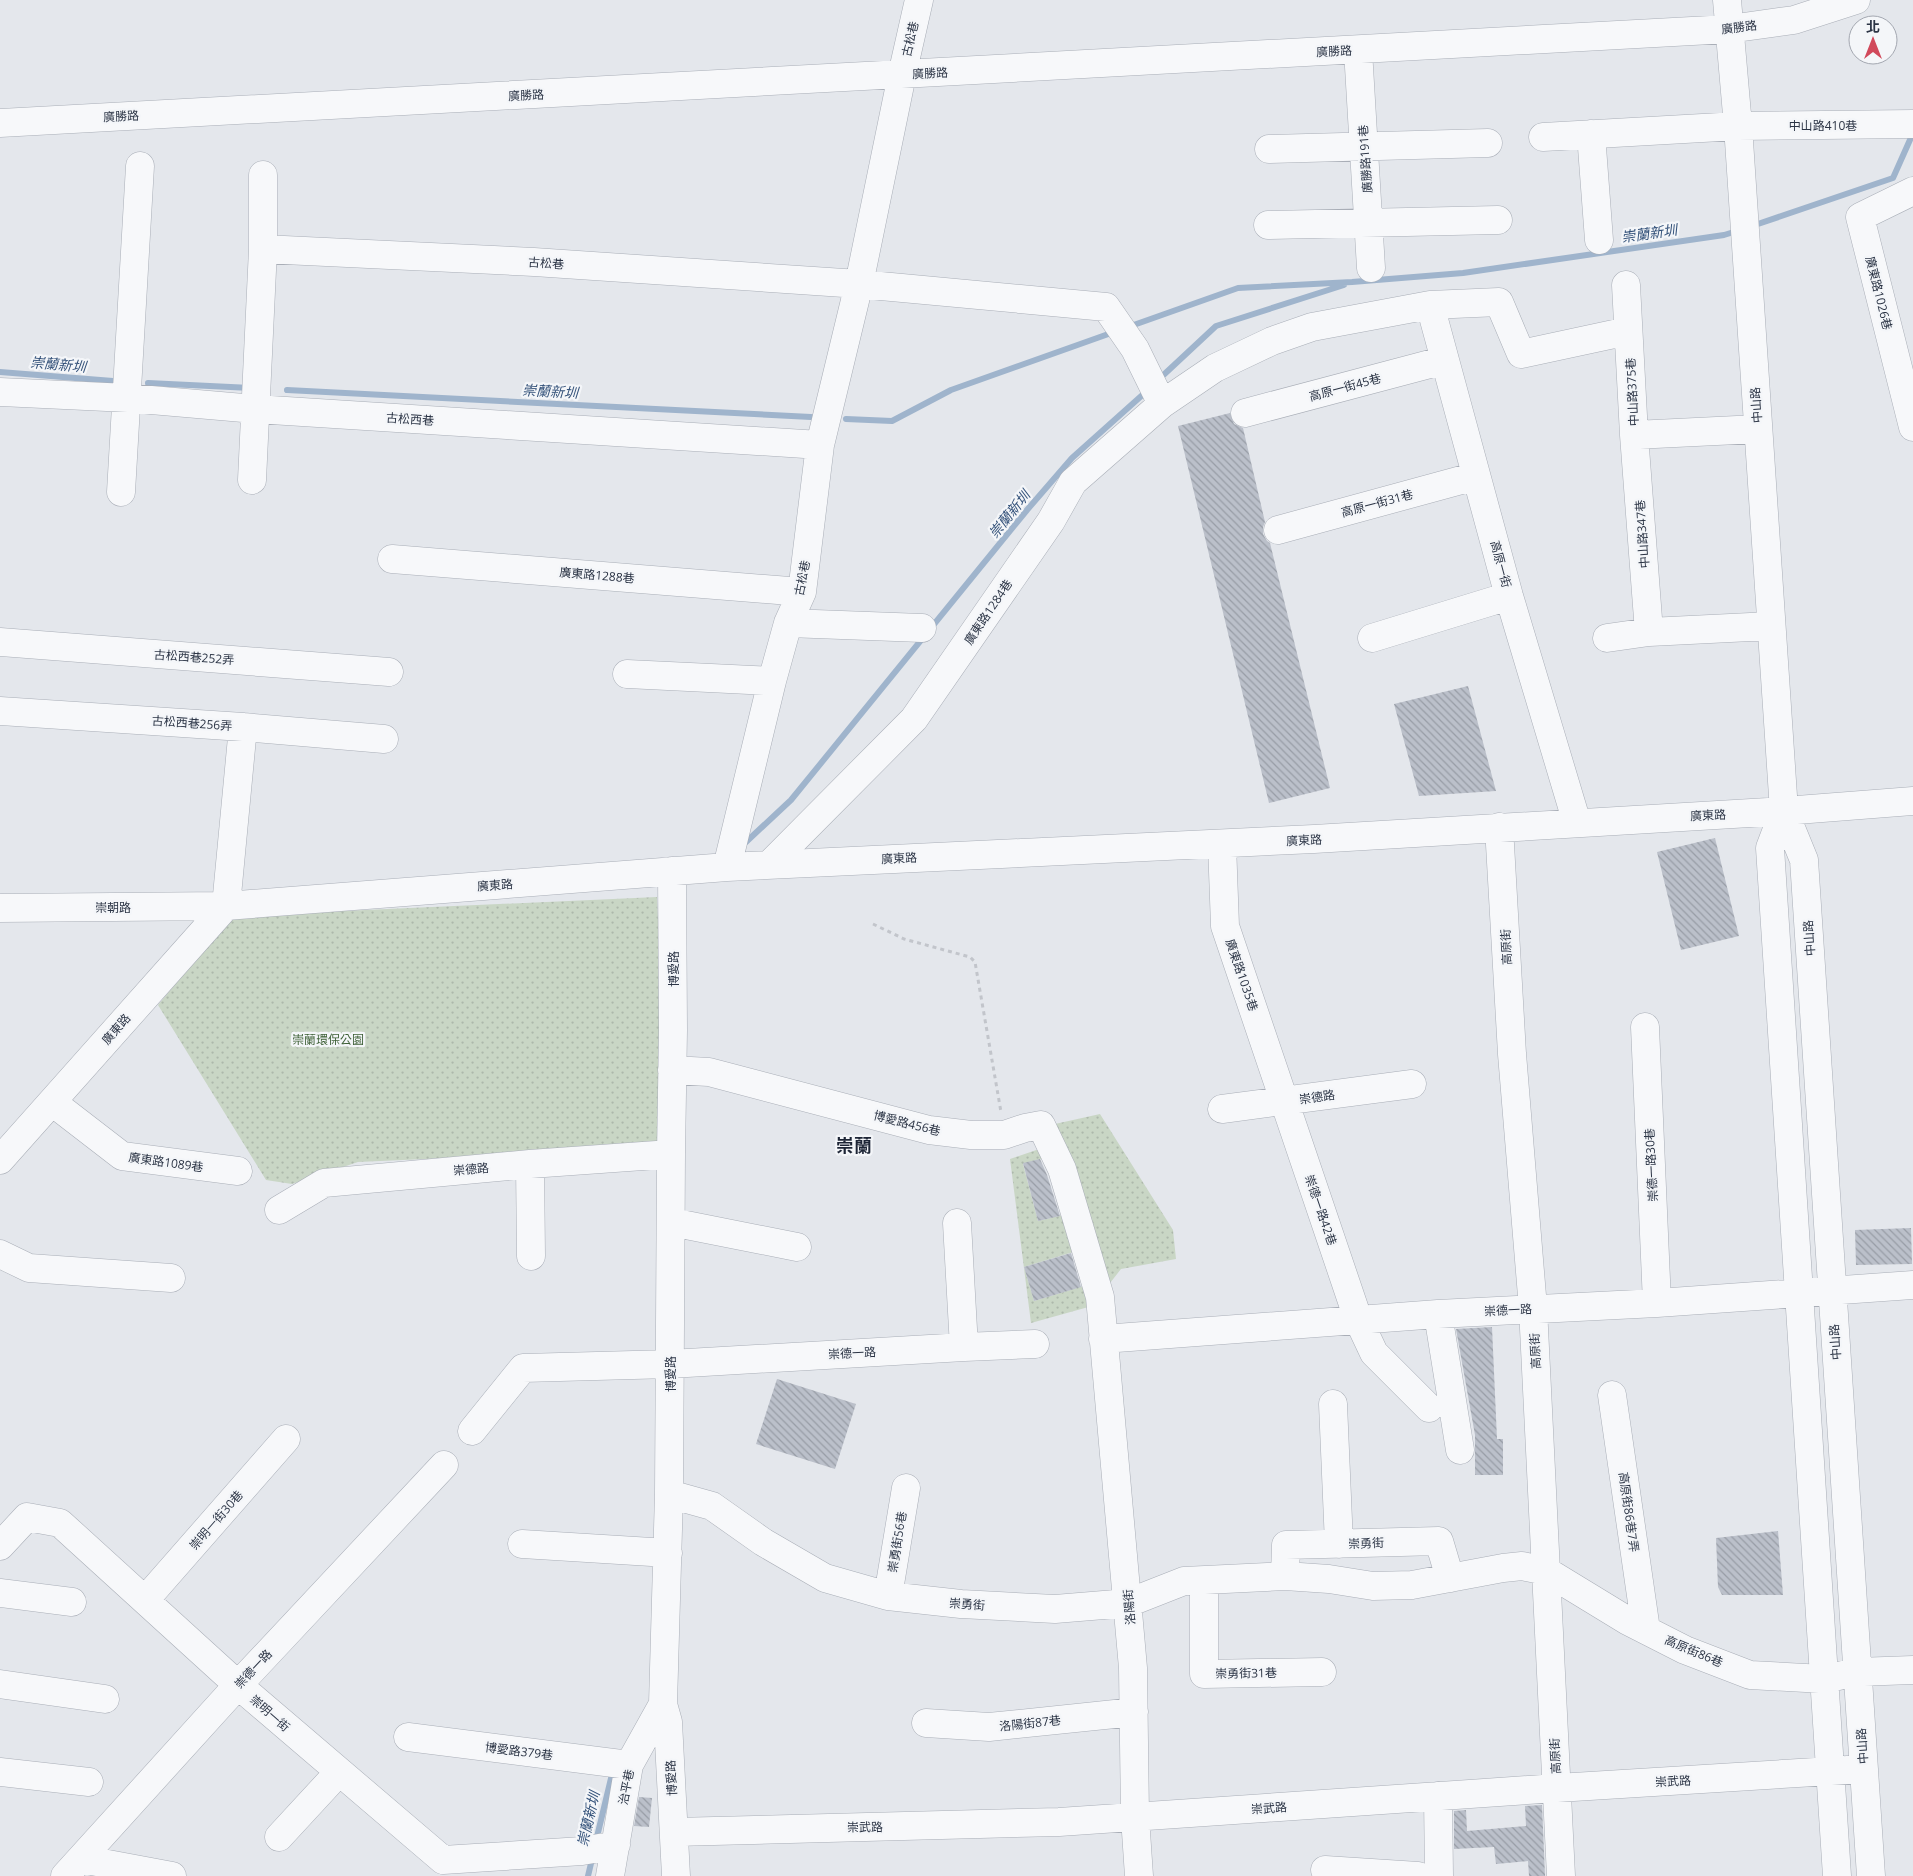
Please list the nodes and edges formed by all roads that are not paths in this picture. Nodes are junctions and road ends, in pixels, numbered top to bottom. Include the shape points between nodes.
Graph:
1 (919, 0) edge
2 (1727, 0) edge
3 (1856, 0) edge
4 (1729, 29) junction
5 (1358, 50) junction
6 (902, 75) junction
7 (0, 123) edge
8 (1911, 124) edge
9 (1738, 126) junction
10 (1591, 134) junction
11 (1543, 137) dead end
12 (1488, 143) dead end
13 (1364, 147) junction
14 (1268, 149) dead end
15 (140, 166) dead end
16 (263, 175) dead end
17 (1913, 191) edge
18 (1498, 220) dead end
19 (1368, 222) junction
20 (1268, 225) dead end
21 (1599, 240) dead end
22 (263, 248) junction
23 (1371, 268) dead end
24 (859, 284) junction
25 (1626, 285) dead end
26 (1430, 304) junction
27 (1628, 332) junction
28 (1445, 360) junction
29 (0, 392) edge
30 (128, 398) junction
31 (1162, 404) junction
32 (255, 409) junction
33 (1244, 413) dead end
34 (1913, 427) edge
35 (1758, 428) junction
36 (1634, 435) junction
37 (820, 445) junction
38 (1476, 476) junction
39 (252, 480) dead end
40 (121, 492) dead end
41 (1278, 530) dead end
42 (392, 559) dead end
43 (802, 592) junction
44 (1509, 596) junction
45 (788, 623) junction
46 (1771, 626) junction
47 (922, 628) dead end
48 (1649, 632) junction
49 (1372, 638) dead end
50 (1607, 638) dead end
51 (0, 642) edge
52 (389, 672) dead end
53 (627, 674) dead end
54 (772, 681) junction
55 (0, 712) edge
56 (243, 727) junction
57 (384, 739) dead end
58 (1913, 802) edge
59 (1784, 811) junction
60 (1577, 823) junction
61 (1499, 827) junction
62 (1222, 844) junction
63 (770, 864) junction
64 (728, 867) junction
65 (672, 871) junction
66 (226, 906) junction
67 (0, 908) edge
68 (1645, 1027) dead end
69 (672, 1070) junction
70 (1412, 1084) dead end
71 (52, 1102) junction
72 (1285, 1102) junction
73 (1222, 1109) dead end
74 (671, 1154) junction
75 (0, 1160) edge
76 (530, 1164) junction
77 (238, 1171) dead end
78 (279, 1210) dead end
79 (671, 1222) junction
80 (957, 1223) dead end
81 (797, 1247) dead end
82 (0, 1254) edge
83 (531, 1256) dead end
84 (171, 1278) dead end
85 (1913, 1285) edge
86 (1832, 1290) junction
87 (1799, 1292) junction
88 (1657, 1303) junction
89 (1533, 1308) junction
90 (1438, 1314) junction
91 (1358, 1319) junction
92 (1104, 1339) junction
93 (1034, 1344) dead end
94 (964, 1347) junction
95 (670, 1364) junction
96 (1612, 1395) dead end
97 (1333, 1404) dead end
98 (1429, 1408) dead end
99 (472, 1431) dead end
100 (286, 1439) dead end
101 (1460, 1450) dead end
102 (444, 1464) dead end
103 (906, 1488) dead end
104 (669, 1494) junction
105 (522, 1544) dead end
106 (1339, 1544) junction
107 (0, 1546) edge
108 (668, 1553) junction
109 (1546, 1571) junction
110 (1285, 1576) junction
111 (1450, 1578) junction
112 (1204, 1581) junction
113 (0, 1593) edge
114 (888, 1596) junction
115 (145, 1600) junction
116 (72, 1602) dead end
117 (1128, 1603) junction
118 (1646, 1630) junction
119 (1913, 1670) edge
120 (1322, 1672) dead end
121 (1857, 1672) junction
122 (1824, 1679) junction
123 (0, 1684) edge
124 (238, 1685) junction
125 (105, 1699) dead end
126 (663, 1704) junction
127 (1134, 1712) junction
128 (926, 1723) dead end
129 (408, 1737) dead end
130 (629, 1766) junction
131 (1864, 1769) junction
132 (1830, 1771) junction
133 (0, 1772) edge
134 (339, 1772) junction
135 (89, 1782) dead end
136 (1557, 1788) junction
137 (1438, 1796) junction
138 (1135, 1817) junction
139 (674, 1832) junction
140 (279, 1837) dead end
141 (601, 1848) junction
142 (73, 1867) edge
143 (1325, 1870) dead end
144 (172, 1876) edge
145 (610, 1876) edge
146 (676, 1876) edge
147 (1139, 1876) edge
148 (1418, 1876) edge
149 (1439, 1876) edge
150 (1562, 1876) edge
151 (1837, 1876) edge
152 (1871, 1876) edge

1 - 6 street, 古松巷
2 - 4 street, 中山路
3 - 4 street, 廣勝路 via 1794,20
4 - 5 street, 廣勝路
4 - 9 street, 中山路
5 - 6 street, 廣勝路
5 - 13 street, 廣勝路191巷
6 - 7 street, 廣勝路
6 - 24 street, 古松巷
8 - 9 street, 中山路410巷
9 - 10 street, 中山路410巷
9 - 35 street, 中山路
10 - 11 street, 中山路410巷
10 - 21 street
12 - 13 street
13 - 14 street
13 - 19 street, 廣勝路191巷
15 - 30 street
16 - 22 street
17 - 34 street, 廣東路1026巷 via 1860,217
18 - 19 street
19 - 20 street
19 - 23 street, 廣勝路191巷
22 - 24 street, 古松巷
22 - 32 street
24 - 31 street, 古松巷 via 1106,307 1141,359
24 - 37 street, 古松巷
25 - 27 street, 中山路375巷
26 - 27 street, 廣東路1284巷 via 1499,302 1521,354
26 - 28 street, 高原一街
26 - 31 street, 廣東路1284巷 via 1312,327 1272,341 1215,368
27 - 36 street, 中山路375巷
28 - 33 street, 高原一街45巷
28 - 38 street, 高原一街
29 - 30 street, 古松西巷
30 - 32 street, 古松西巷
30 - 40 street
31 - 63 street, 廣東路1284巷 via 1073,482 1051,521 914,719
32 - 37 street, 古松西巷
32 - 39 street
35 - 36 street, 中山路375巷
35 - 46 street, 中山路
36 - 48 street, 中山路347巷
37 - 43 street, 古松巷
38 - 41 street, 高原一街31巷
38 - 44 street, 高原一街
42 - 43 street, 廣東路1288巷
43 - 45 street, 古松巷
44 - 49 street
44 - 60 street, 高原一街
45 - 47 street
45 - 54 street, 古松巷
46 - 48 street
46 - 59 street, 中山路
48 - 50 street
51 - 52 street, 古松西巷252弄
53 - 54 street
54 - 64 street, 古松巷
55 - 56 street, 古松西巷256弄
56 - 57 street, 古松西巷256弄
56 - 66 street
58 - 59 street, 廣東路
59 - 60 street, 廣東路
59 - 86 street, 中山路 via 1804,860
59 - 87 street, 中山路 via 1770,848
60 - 61 street, 廣東路
61 - 62 street, 廣東路
61 - 89 street, 高原街 via 1512,1054
62 - 63 street, 廣東路
62 - 72 street, 廣東路1035巷 via 1225,926
63 - 64 street, 廣東路
64 - 65 street, 廣東路
65 - 66 street, 廣東路
65 - 69 street, 博愛路
66 - 67 street, 崇朝路
66 - 71 street, 廣東路
68 - 88 street, 崇德一路30巷
69 - 74 street, 博愛路
69 - 92 street, 博愛路456巷 via 709,1072 929,1130 1004,1135 1041,1125 1062,1168 1100,1297
70 - 72 street, 崇德路
71 - 75 street, 廣東路
71 - 77 street, 廣東路1089巷 via 122,1156
72 - 73 street, 崇德路
72 - 91 street, 崇德一路42巷
74 - 76 street, 崇德路
74 - 79 street, 博愛路
76 - 78 street, 崇德路 via 324,1183
76 - 83 street
79 - 81 street
79 - 95 street, 博愛路
80 - 94 street
82 - 84 street via 29,1268
85 - 86 street, 崇德一路
86 - 87 street, 崇德一路
86 - 121 street, 中山路
87 - 88 street, 崇德一路
87 - 122 street, 中山路
88 - 89 street, 崇德一路
89 - 90 street, 崇德一路
89 - 109 street, 高原街
90 - 91 street, 崇德一路
90 - 101 street
91 - 92 street, 崇德一路
91 - 98 street, 崇德一路42巷 via 1374,1353
92 - 117 street, 洛陽街
93 - 94 street, 崇德一路
94 - 95 street, 崇德一路
95 - 99 street, 崇德一路 via 523,1368
95 - 104 street, 博愛路
96 - 118 street, 高原街86巷7弄
97 - 106 street
100 - 115 street, 崇明一街30巷
102 - 124 street, 崇德一路
103 - 114 street, 崇勇街56巷
104 - 108 street, 博愛路
104 - 114 street, 崇勇街 via 712,1506 763,1542 825,1578
105 - 108 street
106 - 110 street, 崇勇街 via 1286,1545
106 - 111 street, 崇勇街 via 1439,1540
107 - 115 street, 崇明一街 via 27,1517 60,1523
108 - 126 street, 博愛路
109 - 111 street, 崇勇街 via 1522,1566
109 - 118 street, 高原街86巷
109 - 136 street, 高原街
110 - 111 street, 崇勇街 via 1329,1578 1373,1586 1412,1585
110 - 112 street, 崇勇街
112 - 117 street, 崇勇街 via 1184,1581
112 - 120 street, 崇勇街31巷 via 1204,1674
113 - 116 street
114 - 117 street, 崇勇街 via 1055,1609
115 - 124 street, 崇明一街
117 - 127 street, 洛陽街
118 - 122 street, 高原街86巷 via 1685,1650 1750,1675
119 - 121 street, 高原街86巷
121 - 122 street, 高原街86巷
121 - 131 street, 中山路
122 - 132 street, 中山路
123 - 125 street
124 - 134 street, 崇明一街
124 - 142 street, 崇德一路
126 - 130 street, 治平巷
126 - 139 street, 博愛路 via 668,1722
127 - 128 street, 洛陽街87巷 via 989,1727
127 - 138 street, 洛陽街
129 - 130 street, 博愛路379巷
130 - 141 street, 治平巷
131 - 132 street, 崇武路
131 - 152 street, 中山路
132 - 136 street, 崇武路
132 - 151 street, 中山路
133 - 135 street
134 - 140 street
134 - 141 street, 崇明一街 via 443,1860
136 - 137 street, 崇武路
136 - 150 street, 高原街
137 - 138 street, 崇武路
137 - 149 street
138 - 139 street, 崇武路 via 1059,1822
138 - 147 street, 洛陽街
139 - 146 street, 博愛路
141 - 145 street, 治平巷
142 - 144 street
143 - 148 street

